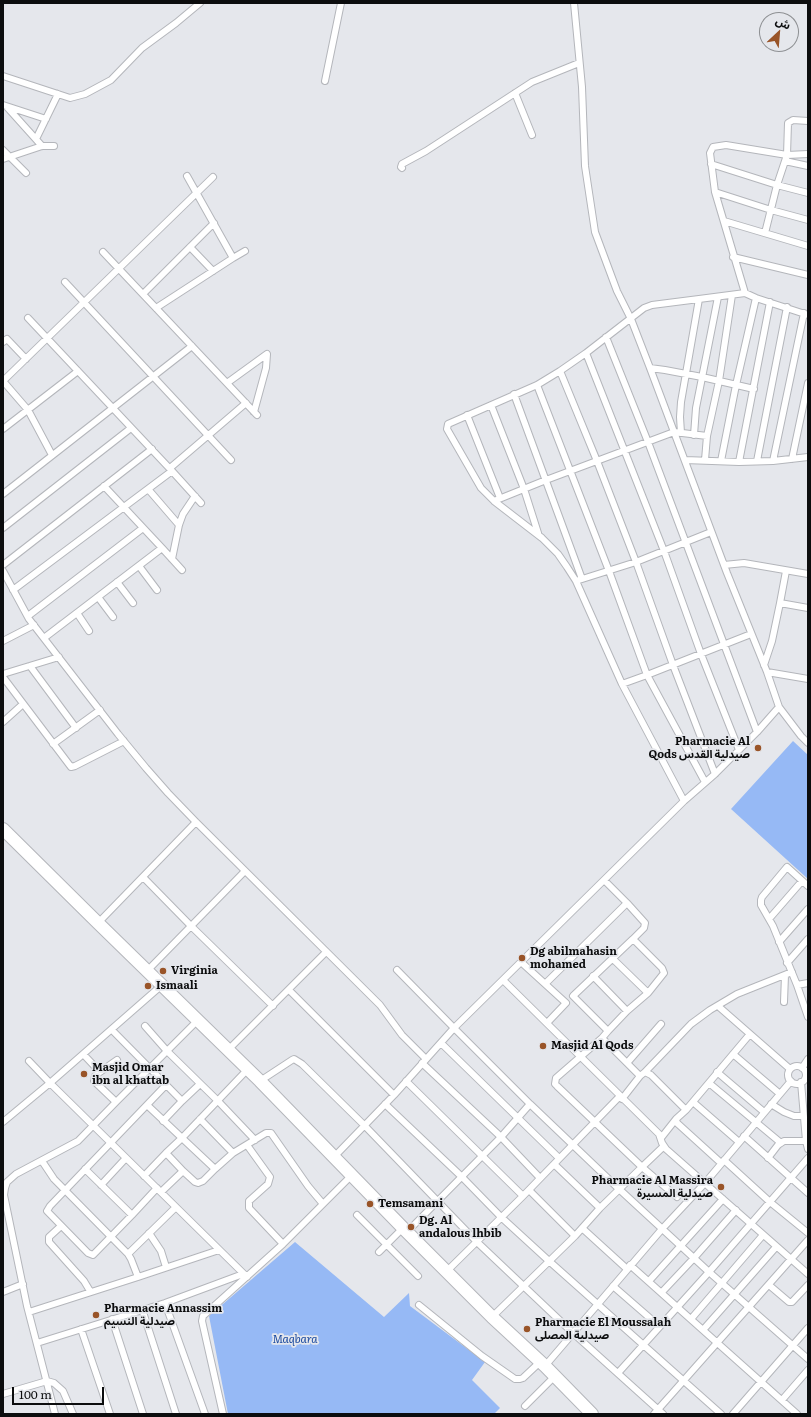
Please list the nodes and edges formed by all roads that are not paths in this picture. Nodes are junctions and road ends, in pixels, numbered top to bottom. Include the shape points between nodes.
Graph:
1 (200, 3) edge
2 (341, 3) edge
3 (574, 3) edge
4 (580, 63) junction
5 (3, 76) edge
6 (325, 81) dead end
7 (515, 93) junction
8 (58, 94) junction
9 (5, 106) edge
10 (46, 119) junction
11 (808, 122) edge
12 (532, 135) dead end
13 (36, 139) junction
14 (42, 146) junction
15 (54, 146) dead end
16 (3, 150) edge
17 (808, 154) edge
18 (10, 157) junction
19 (786, 158) junction
20 (3, 159) edge
21 (711, 164) junction
22 (808, 166) edge
23 (402, 168) dead end
24 (26, 173) dead end
25 (186, 176) dead end
26 (213, 177) dead end
27 (777, 185) junction
28 (715, 192) junction
29 (196, 193) junction
30 (808, 193) edge
31 (771, 210) junction
32 (808, 220) edge
33 (724, 221) junction
34 (214, 224) junction
35 (764, 233) junction
36 (808, 246) edge
37 (190, 247) junction
38 (245, 251) dead end
39 (103, 252) dead end
40 (733, 257) junction
41 (233, 258) junction
42 (119, 269) junction
43 (213, 271) junction
44 (808, 275) edge
45 (65, 282) dead end
46 (745, 293) junction
47 (143, 294) junction
48 (732, 295) junction
49 (718, 297) junction
50 (699, 298) junction
51 (756, 298) junction
52 (770, 302) junction
53 (84, 303) junction
54 (156, 308) junction
55 (787, 308) junction
56 (806, 314) edge
57 (28, 318) dead end
58 (631, 319) junction
59 (606, 337) junction
60 (48, 339) junction
61 (3, 342) edge
62 (192, 346) junction
63 (586, 354) junction
64 (26, 359) junction
65 (650, 368) junction
66 (78, 371) junction
67 (560, 371) junction
68 (686, 373) junction
69 (152, 376) junction
70 (702, 377) junction
71 (3, 381) edge
72 (719, 381) junction
73 (227, 383) junction
74 (808, 383) edge
75 (536, 385) junction
76 (736, 385) junction
77 (754, 389) junction
78 (514, 394) junction
79 (246, 403) junction
80 (492, 405) junction
81 (112, 407) junction
82 (28, 410) junction
83 (467, 415) junction
84 (132, 428) junction
85 (3, 429) edge
86 (674, 432) junction
87 (682, 434) junction
88 (694, 435) junction
89 (208, 436) junction
90 (707, 436) junction
91 (648, 442) junction
92 (152, 449) junction
93 (625, 451) junction
94 (52, 455) junction
95 (808, 457) edge
96 (792, 459) junction
97 (231, 460) dead end
98 (685, 460) junction
99 (704, 460) junction
100 (773, 460) junction
101 (597, 461) junction
102 (721, 461) junction
103 (757, 461) junction
104 (739, 462) junction
105 (171, 469) junction
106 (570, 472) junction
107 (546, 480) junction
108 (104, 486) junction
109 (148, 489) junction
110 (524, 489) junction
111 (3, 494) edge
112 (195, 496) junction
113 (497, 500) junction
114 (201, 503) dead end
115 (124, 507) junction
116 (179, 525) junction
117 (3, 528) edge
118 (143, 528) junction
119 (711, 532) junction
120 (538, 533) junction
121 (686, 542) junction
122 (162, 548) junction
123 (664, 551) junction
124 (172, 559) junction
125 (636, 562) junction
126 (724, 564) junction
127 (3, 565) edge
128 (139, 566) junction
129 (182, 570) dead end
130 (609, 571) junction
131 (786, 571) junction
132 (3, 572) edge
133 (808, 574) edge
134 (582, 579) junction
135 (576, 581) junction
136 (117, 582) junction
137 (13, 590) junction
138 (157, 590) dead end
139 (98, 597) junction
140 (133, 603) dead end
141 (780, 603) junction
142 (808, 608) edge
143 (76, 613) junction
144 (28, 616) junction
145 (113, 617) dead end
146 (34, 624) junction
147 (89, 631) dead end
148 (751, 634) junction
149 (4, 638) edge
150 (44, 638) junction
151 (724, 645) junction
152 (701, 654) junction
153 (59, 657) junction
154 (673, 665) junction
155 (764, 665) junction
156 (30, 666) junction
157 (767, 672) junction
158 (3, 676) edge
159 (647, 676) junction
160 (808, 679) edge
161 (622, 684) junction
162 (23, 704) junction
163 (779, 707) junction
164 (100, 710) junction
165 (3, 722) edge
166 (76, 728) junction
167 (757, 732) junction
168 (124, 741) junction
169 (808, 743) edge
170 (53, 744) junction
171 (739, 750) junction
172 (715, 774) junction
173 (705, 782) junction
174 (684, 801) junction
175 (196, 822) junction
176 (3, 829) edge
177 (245, 870) junction
178 (143, 877) junction
179 (604, 880) junction
180 (802, 881) junction
181 (808, 886) edge
182 (627, 903) junction
183 (808, 909) edge
184 (769, 919) junction
185 (98, 924) junction
186 (191, 926) junction
187 (633, 939) junction
188 (808, 941) edge
189 (779, 942) junction
190 (326, 952) junction
191 (613, 959) junction
192 (521, 962) junction
193 (787, 963) junction
194 (397, 970) dead end
195 (147, 971) junction
196 (792, 972) junction
197 (785, 975) junction
198 (593, 976) junction
199 (503, 980) junction
200 (808, 983) edge
201 (545, 984) junction
202 (162, 985) junction
203 (797, 985) junction
204 (289, 990) junction
205 (648, 993) junction
206 (573, 996) junction
207 (784, 1002) dead end
208 (566, 1003) junction
209 (273, 1006) junction
210 (718, 1006) junction
211 (627, 1011) junction
212 (808, 1017) edge
213 (197, 1021) junction
214 (547, 1023) junction
215 (661, 1024) dead end
216 (145, 1026) dead end
217 (454, 1028) junction
218 (112, 1030) junction
219 (608, 1031) junction
220 (750, 1034) junction
221 (602, 1038) junction
222 (441, 1043) junction
223 (228, 1050) junction
224 (167, 1051) junction
225 (733, 1054) junction
226 (84, 1055) junction
227 (580, 1056) junction
228 (808, 1059) edge
229 (117, 1060) dead end
230 (29, 1061) dead end
231 (424, 1061) junction
232 (627, 1063) junction
233 (802, 1068) junction
234 (150, 1069) junction
235 (790, 1069) junction
236 (247, 1070) junction
237 (100, 1072) junction
238 (717, 1072) junction
239 (642, 1074) junction
240 (260, 1081) junction
241 (406, 1081) junction
242 (804, 1081) edge
243 (709, 1082) junction
244 (791, 1082) junction
245 (50, 1083) junction
246 (200, 1084) junction
247 (166, 1085) junction
248 (780, 1094) junction
249 (394, 1095) junction
250 (621, 1097) junction
251 (182, 1101) junction
252 (218, 1101) junction
253 (116, 1102) junction
254 (693, 1102) junction
255 (385, 1104) junction
256 (530, 1104) junction
257 (771, 1104) junction
258 (147, 1105) junction
259 (686, 1110) junction
260 (764, 1112) junction
261 (803, 1116) junction
262 (518, 1117) junction
263 (200, 1119) junction
264 (676, 1119) junction
265 (163, 1121) junction
266 (3, 1122) edge
267 (594, 1122) junction
268 (756, 1122) junction
269 (364, 1125) junction
270 (93, 1126) junction
271 (744, 1136) junction
272 (500, 1137) junction
273 (182, 1138) junction
274 (661, 1138) junction
275 (255, 1140) junction
276 (806, 1141) junction
277 (739, 1142) junction
278 (110, 1143) junction
279 (780, 1143) junction
280 (247, 1145) junction
281 (572, 1145) junction
282 (664, 1146) junction
283 (808, 1150) edge
284 (166, 1153) junction
285 (233, 1153) junction
286 (482, 1156) junction
287 (126, 1158) junction
288 (333, 1158) junction
289 (559, 1158) junction
290 (768, 1158) junction
291 (808, 1158) edge
292 (42, 1160) junction
293 (723, 1161) junction
294 (554, 1164) junction
295 (642, 1167) junction
296 (84, 1169) junction
297 (215, 1169) junction
298 (183, 1171) junction
299 (144, 1176) junction
300 (351, 1176) junction
301 (462, 1177) junction
302 (540, 1178) junction
303 (790, 1178) junction
304 (5, 1180) edge
305 (705, 1182) junction
306 (101, 1185) junction
307 (619, 1189) junction
308 (64, 1190) junction
309 (159, 1190) junction
310 (529, 1190) junction
311 (808, 1193) edge
312 (523, 1196) junction
313 (677, 1197) dead end
314 (723, 1199) junction
315 (437, 1202) junction
316 (770, 1202) junction
317 (323, 1204) junction
318 (176, 1207) junction
319 (600, 1208) junction
320 (736, 1210) junction
321 (132, 1215) junction
322 (357, 1215) dead end
323 (501, 1217) junction
324 (750, 1224) junction
325 (61, 1226) junction
326 (582, 1228) junction
327 (662, 1229) junction
328 (405, 1230) junction
329 (149, 1233) junction
330 (808, 1233) edge
331 (763, 1235) junction
332 (575, 1236) junction
333 (111, 1238) junction
334 (808, 1240) edge
335 (477, 1242) junction
336 (284, 1244) junction
337 (386, 1244) junction
338 (681, 1246) junction
339 (776, 1247) junction
340 (219, 1250) junction
341 (379, 1252) dead end
342 (128, 1254) junction
343 (694, 1258) junction
344 (791, 1259) junction
345 (549, 1261) junction
346 (166, 1267) junction
347 (629, 1267) junction
348 (447, 1271) junction
349 (709, 1272) junction
350 (808, 1274) edge
351 (245, 1276) junction
352 (418, 1276) dead end
353 (138, 1277) junction
354 (648, 1281) junction
355 (722, 1283) junction
356 (23, 1284) junction
357 (769, 1285) junction
358 (808, 1285) edge
359 (524, 1286) junction
360 (613, 1286) junction
361 (90, 1291) junction
362 (3, 1292) edge
363 (662, 1292) junction
364 (734, 1294) junction
365 (165, 1302) junction
366 (418, 1305) dead end
367 (597, 1305) junction
368 (678, 1307) junction
369 (749, 1307) junction
370 (142, 1309) junction
371 (29, 1312) junction
372 (492, 1317) junction
373 (112, 1319) junction
374 (691, 1319) junction
375 (659, 1326) junction
376 (808, 1328) edge
377 (81, 1329) junction
378 (703, 1330) junction
379 (573, 1333) junction
380 (717, 1342) junction
381 (37, 1343) junction
382 (643, 1345) junction
383 (792, 1346) junction
384 (808, 1359) edge
385 (542, 1364) junction
386 (808, 1370) edge
387 (618, 1373) junction
388 (554, 1376) junction
389 (47, 1381) junction
390 (684, 1381) junction
391 (760, 1381) junction
392 (3, 1394) edge
393 (782, 1400) junction
394 (525, 1406) dead end
395 (659, 1413) edge
396 (55, 1414) edge
397 (73, 1414) edge
398 (110, 1414) edge
399 (143, 1414) edge
400 (176, 1414) edge
401 (205, 1414) edge
402 (223, 1414) edge
403 (592, 1414) edge
404 (722, 1414) edge
405 (733, 1414) edge
406 (797, 1414) edge

1 - 8 street via 142,48 111,80 77,97 70,98
2 - 6 street
3 - 4 street
4 - 7 street via 532,82
4 - 58 street via 585,166 595,232 617,291
5 - 8 street
7 - 12 street
7 - 23 street via 430,149 402,164
8 - 10 street
9 - 10 street
9 - 13 street
10 - 13 street
11 - 19 street via 789,122
13 - 14 street
14 - 15 street
14 - 18 street
16 - 18 street
17 - 19 street
18 - 20 street
18 - 24 street
19 - 21 street via 720,145 710,150
19 - 22 street
19 - 27 street
21 - 27 street
21 - 28 street
25 - 29 street
26 - 29 street
27 - 30 street
27 - 31 street
28 - 31 street
28 - 33 street
29 - 34 street
29 - 42 street
31 - 32 street
31 - 35 street
33 - 35 street
33 - 40 street
34 - 37 street
34 - 41 street
35 - 36 street
37 - 43 street
37 - 47 street
38 - 41 street
39 - 42 street
40 - 44 street
40 - 46 street
41 - 43 street
42 - 47 street
42 - 53 street
43 - 54 street
45 - 53 street
46 - 48 street
46 - 51 street
47 - 54 street
48 - 49 street
48 - 72 street
49 - 50 street
49 - 70 street
50 - 58 street via 644,308
50 - 68 street
51 - 52 street
51 - 76 street
52 - 55 street
52 - 77 street
53 - 60 street
53 - 69 street
54 - 62 street
55 - 56 street
55 - 103 street
56 - 100 street
57 - 60 street
58 - 59 street
58 - 65 street
59 - 63 street
59 - 91 street
60 - 64 street
60 - 66 street
61 - 64 street via 7,339
62 - 69 street
62 - 73 street
63 - 67 street
63 - 93 street
64 - 71 street
65 - 68 street
65 - 86 street
66 - 81 street
66 - 82 street
67 - 75 street
67 - 101 street
68 - 70 street
68 - 87 street via 680,417
69 - 81 street
69 - 89 street
70 - 72 street
70 - 88 street
71 - 82 street
72 - 76 street
72 - 90 street
73 - 79 street
73 - 79 street via 267,354 256,413
74 - 96 street
75 - 78 street
75 - 106 street
76 - 77 street
76 - 102 street
77 - 104 street
78 - 80 street
78 - 107 street
79 - 89 street
80 - 83 street
80 - 110 street
81 - 84 street
81 - 94 street
82 - 85 street
82 - 94 street
83 - 113 street
83 - 113 street via 448,424 447,429 481,488
84 - 92 street
84 - 117 street
86 - 87 street
86 - 91 street
86 - 98 street
87 - 88 street
88 - 90 street
89 - 97 street
89 - 105 street
90 - 99 street
91 - 93 street
91 - 121 street
92 - 105 street
92 - 108 street
93 - 101 street
93 - 123 street
94 - 111 street
95 - 96 street
96 - 100 street
98 - 99 street
98 - 119 street
99 - 102 street
100 - 103 street
101 - 106 street
101 - 125 street
102 - 104 street
103 - 104 street
105 - 109 street
105 - 112 street
106 - 107 street
106 - 130 street
107 - 110 street
107 - 134 street
108 - 115 street
108 - 127 street
109 - 115 street
109 - 116 street
110 - 113 street
110 - 120 street
112 - 114 street
112 - 116 street
113 - 120 street
115 - 118 street
115 - 137 street
116 - 124 street
118 - 122 street
118 - 144 street
119 - 121 street
119 - 126 street
120 - 135 street via 558,554
121 - 123 street
121 - 151 street
122 - 124 street
122 - 128 street
123 - 125 street
123 - 152 street
124 - 129 street
125 - 130 street
125 - 154 street
126 - 131 street via 744,563
126 - 148 street
128 - 136 street
128 - 138 street
130 - 134 street
130 - 159 street
131 - 133 street
131 - 141 street
132 - 137 street
134 - 135 street
135 - 161 street
136 - 139 street
136 - 140 street
137 - 144 street
139 - 143 street
139 - 145 street
141 - 142 street
141 - 155 street
143 - 147 street
143 - 150 street
144 - 146 street
146 - 149 street
146 - 150 street
148 - 151 street
148 - 155 street
150 - 153 street
151 - 152 street
151 - 167 street
152 - 154 street
152 - 171 street
153 - 156 street
153 - 164 street
154 - 159 street
154 - 172 street
155 - 157 street
156 - 158 street
156 - 166 street
157 - 160 street
157 - 163 street
158 - 162 street
159 - 161 street
159 - 173 street
161 - 174 street
162 - 165 street
162 - 170 street
163 - 167 street
163 - 169 street
164 - 166 street
164 - 168 street
166 - 170 street
167 - 171 street
168 - 170 street via 73,767
168 - 175 street
171 - 172 street
172 - 173 street
173 - 174 street
174 - 179 street
175 - 177 street
175 - 178 street
176 - 185 highway
177 - 186 street
177 - 190 street
178 - 185 street
178 - 186 street
179 - 182 street
179 - 192 street
180 - 181 street
180 - 184 street
180 - 184 street via 788,867 762,897 761,905
182 - 187 street via 645,923
182 - 201 street
183 - 189 street
184 - 189 street
185 - 195 highway
186 - 195 street
186 - 209 street
187 - 191 street
187 - 205 street via 664,971
188 - 193 street
189 - 193 street
190 - 204 street
190 - 231 street via 380,1005
191 - 198 street
191 - 205 street
192 - 199 street
192 - 201 street
193 - 196 street
194 - 217 street
195 - 202 highway
196 - 197 street
196 - 203 street
197 - 207 street
197 - 210 street via 737,994
198 - 206 street
198 - 211 street
199 - 214 street
199 - 217 street
200 - 203 street
201 - 208 street
202 - 213 highway
202 - 218 street
203 - 212 street
204 - 209 street
204 - 249 street
205 - 211 street
206 - 208 street
206 - 219 street
208 - 214 street
209 - 223 street
210 - 220 street
210 - 239 street via 691,1024
211 - 219 street
213 - 223 highway
213 - 224 street
214 - 227 street
215 - 232 street
216 - 224 street
217 - 222 street
217 - 256 street
218 - 226 street
218 - 234 street
219 - 221 street
220 - 225 street
220 - 235 street
221 - 227 street
221 - 232 street
222 - 231 street
222 - 262 street
223 - 236 highway
224 - 234 street
224 - 246 street
225 - 238 street
225 - 248 street
226 - 237 street
226 - 245 street
227 - 250 street
227 - 267 street via 558,1076 555,1084
228 - 233 street
229 - 237 street
230 - 245 street
231 - 241 street
231 - 272 street
232 - 239 street
233 - 235 street via 794,1066
233 - 242 street via 806,1075
234 - 247 street
234 - 253 street
235 - 244 street via 788,1077
236 - 240 highway
236 - 252 street
237 - 253 street via 94,1077 94,1081
238 - 243 street
238 - 260 street
239 - 250 street
239 - 259 street via 651,1075
240 - 269 street via 294,1059
240 - 288 highway
241 - 249 street
241 - 286 street
242 - 244 street via 796,1084
242 - 261 street
243 - 254 street
243 - 268 street
244 - 248 street
245 - 266 street
245 - 270 street
246 - 251 street
246 - 252 street
247 - 251 street
247 - 258 street
248 - 257 street
249 - 255 street
250 - 267 street
250 - 274 street
251 - 265 street
252 - 263 street
252 - 275 street
253 - 270 street
254 - 259 street
254 - 277 street
255 - 269 street
255 - 301 street
256 - 262 street
256 - 281 street
257 - 260 street
257 - 261 street via 794,1116
258 - 265 street
258 - 278 street
259 - 264 street
260 - 268 street
261 - 276 street
262 - 272 street
262 - 289 street
263 - 273 street
263 - 285 street
264 - 274 street
264 - 293 street via 679,1125
265 - 273 street
267 - 281 street
267 - 295 street
268 - 271 street
268 - 279 street
269 - 288 street
269 - 315 street
270 - 278 street
270 - 292 street via 74,1144
271 - 277 street
271 - 290 street
272 - 286 street
272 - 302 street
273 - 284 street
273 - 297 street
274 - 282 street
275 - 280 street
275 - 317 street via 266,1133 271,1133
276 - 279 street
276 - 283 street
277 - 293 street
278 - 287 street
278 - 296 street
279 - 290 street
280 - 285 street
280 - 336 street via 270,1177 268,1184 250,1201 249,1208
281 - 289 street
281 - 307 street
282 - 295 street
282 - 305 street
284 - 298 street
284 - 299 street
285 - 297 street
286 - 301 street
286 - 312 street
287 - 299 street
287 - 306 street
288 - 300 highway
289 - 294 street
290 - 303 street
291 - 303 street
292 - 304 street
292 - 308 street
293 - 305 street
293 - 316 street
294 - 302 street
294 - 319 street
295 - 307 street
295 - 313 street
296 - 306 street
296 - 308 street
297 - 298 street via 198,1183
298 - 309 street
299 - 309 street
300 - 317 street
300 - 328 highway
301 - 315 street
301 - 323 street
302 - 310 street
303 - 311 street
303 - 316 street
304 - 356 street via 4,1195
305 - 314 street
305 - 327 street
306 - 321 street
307 - 319 street
307 - 327 street
308 - 325 street via 47,1211
308 - 333 street
309 - 318 street
309 - 321 street
310 - 312 street
310 - 332 street
312 - 323 street
314 - 320 street
314 - 338 street
315 - 328 street
315 - 335 street
316 - 324 street
316 - 330 street
317 - 336 street
318 - 329 street
318 - 340 street
319 - 326 street
320 - 324 street
320 - 343 street
321 - 333 street
322 - 337 street
323 - 335 street
323 - 345 street
324 - 331 street
324 - 349 street
325 - 333 street via 91,1255
325 - 361 street via 49,1237 49,1242
326 - 332 street
326 - 347 street
327 - 338 street
327 - 347 street
328 - 337 street
328 - 348 highway
329 - 342 street
329 - 346 street via 162,1251
331 - 339 street
331 - 355 street
332 - 345 street
333 - 342 street
334 - 344 street
335 - 348 street
335 - 359 street
336 - 351 street
337 - 341 street
337 - 352 street
338 - 343 street
338 - 354 street
339 - 344 street
339 - 364 street
340 - 346 street
340 - 351 street
342 - 353 street
343 - 349 street
343 - 363 street
344 - 350 street
344 - 357 street
345 - 359 street
345 - 367 street
346 - 353 street
347 - 354 street
347 - 360 street
348 - 372 highway
349 - 355 street
349 - 368 street
351 - 365 street
351 - 402 street via 202,1318
353 - 361 street
354 - 363 street
355 - 364 street
355 - 374 street
356 - 362 street
356 - 371 street
357 - 358 street via 788,1302 792,1302
357 - 369 street
359 - 372 street
359 - 379 street
360 - 367 street
360 - 375 street
361 - 371 street
363 - 368 street
364 - 369 street
364 - 378 street
365 - 370 street
365 - 401 street
366 - 385 street via 515,1379 523,1378
367 - 379 street
367 - 382 street
368 - 374 street
368 - 375 street
369 - 380 street
369 - 383 street
370 - 373 street
370 - 400 street
371 - 381 street
372 - 385 highway
373 - 377 street
373 - 399 street
374 - 378 street
375 - 382 street
376 - 383 street
377 - 381 street
377 - 398 street
378 - 380 street
379 - 385 street
379 - 387 street
380 - 390 street
380 - 391 street
381 - 389 street
382 - 387 street
382 - 390 street
383 - 384 street
383 - 391 street
385 - 388 highway
386 - 393 street
387 - 395 street
388 - 394 street
388 - 403 highway
389 - 392 street
389 - 396 street
389 - 397 street via 54,1383 63,1391
390 - 395 street
390 - 404 street
391 - 393 street
391 - 405 street
393 - 406 street

